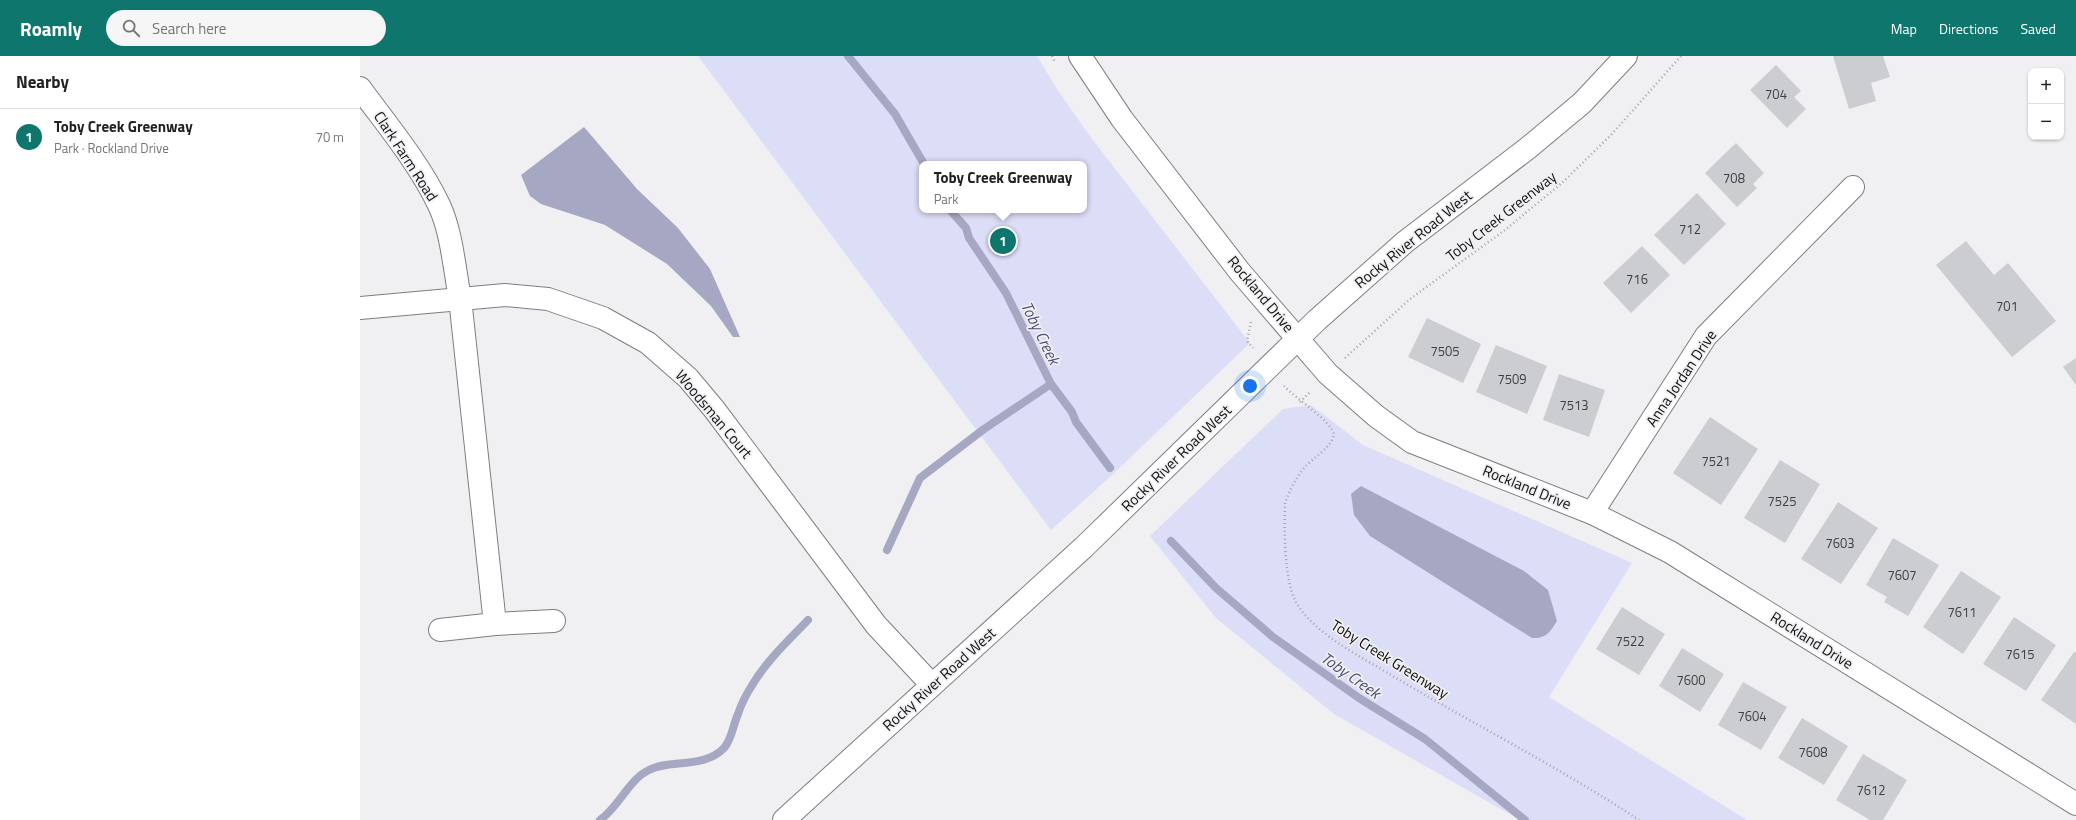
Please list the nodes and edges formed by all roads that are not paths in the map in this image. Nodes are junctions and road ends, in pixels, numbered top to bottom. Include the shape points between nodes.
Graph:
1 (1080, 56) edge
2 (1626, 56) edge
3 (360, 88) edge
4 (1853, 187) dead end
5 (460, 298) junction
6 (360, 308) edge
7 (1298, 338) junction
8 (1592, 513) junction
9 (554, 621) dead end
10 (495, 624) junction
11 (440, 630) dead end
12 (932, 685) junction
13 (2076, 804) edge
14 (784, 820) edge

1 - 7 street, Rockland Drive via 1122,119 1240,272
2 - 7 street, Rocky River Road West via 1582,103 1528,148 1405,242
3 - 5 street, Clark Farm Road via 426,182 439,206 451,245
4 - 8 street, Anna Jordan Drive via 1706,336
5 - 6 street, Woodsman Court
5 - 10 street, Clark Farm Road
5 - 12 street, Woodsman Court via 505,295 548,299 603,318 648,343 688,378 710,404 876,625
7 - 8 street, Rockland Drive via 1328,374 1376,416 1412,442
7 - 12 street, Rocky River Road West via 1084,547
8 - 13 street, Rockland Drive via 1670,552
9 - 10 street
10 - 11 street
12 - 14 street, Rocky River Road West

